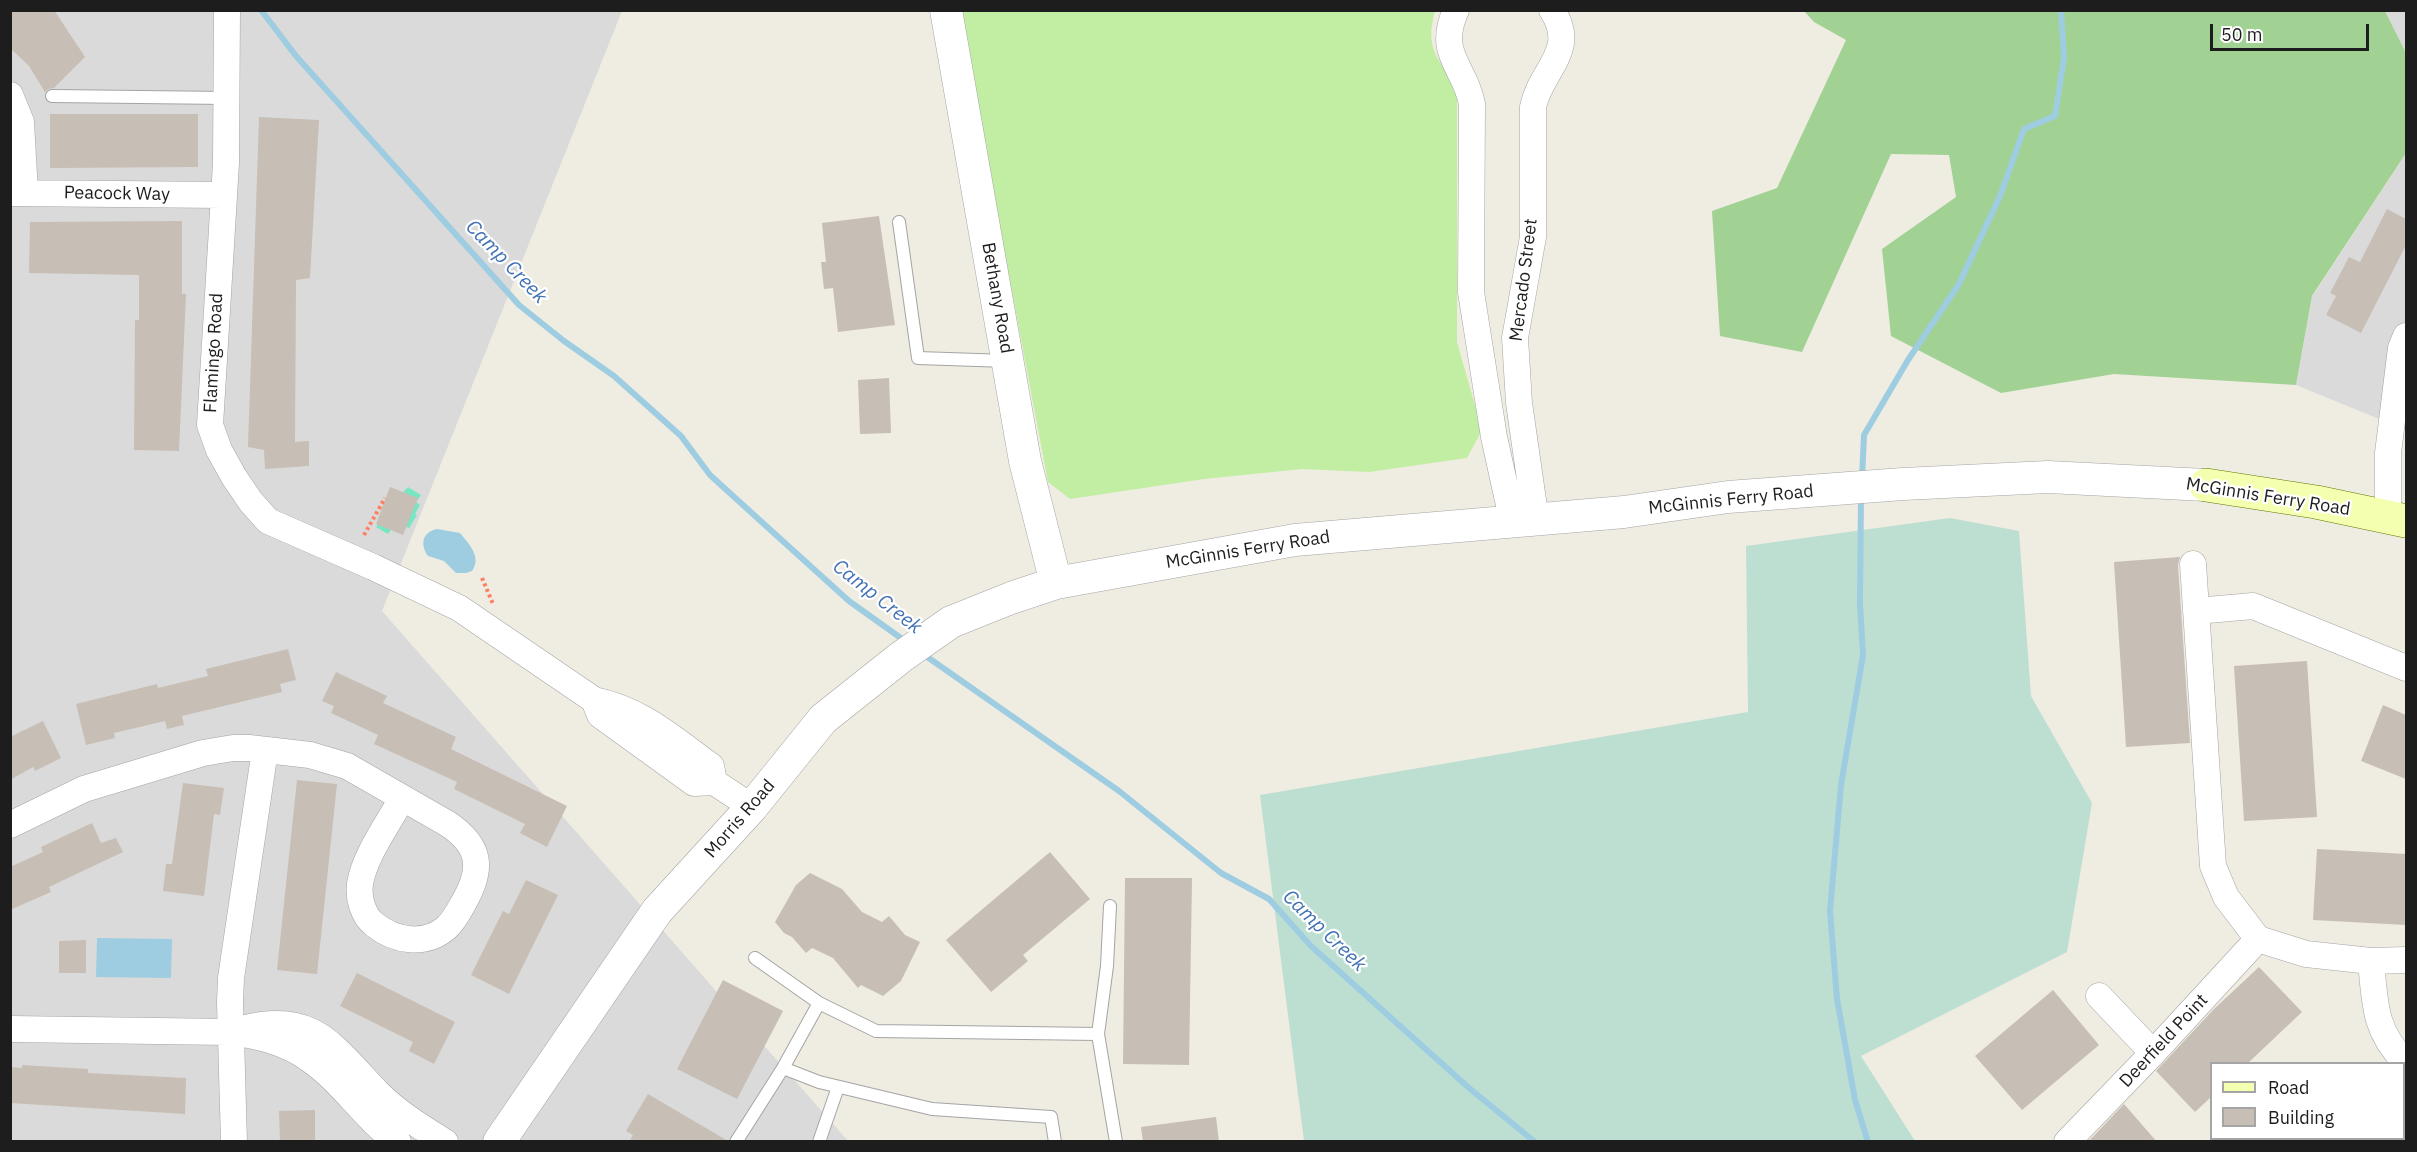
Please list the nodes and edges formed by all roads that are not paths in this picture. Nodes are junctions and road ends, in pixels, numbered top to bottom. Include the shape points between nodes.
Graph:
1 (227, 10) edge
2 (946, 10) edge
3 (1456, 10) edge
4 (1552, 10) edge
5 (10, 95) edge
6 (52, 96) dead end
7 (226, 98) junction
8 (18, 193) edge
9 (224, 195) junction
10 (899, 222) dead end
11 (2406, 336) edge
12 (1009, 361) junction
13 (2206, 485) joint
14 (2397, 519) edge
15 (1525, 522) junction
16 (2193, 564) dead end
17 (1056, 583) junction
18 (2196, 611) junction
19 (2406, 668) edge
20 (265, 750) junction
21 (402, 798) junction
22 (752, 807) junction
23 (10, 825) edge
24 (1110, 906) dead end
25 (2258, 939) junction
26 (755, 958) dead end
27 (2406, 960) edge
28 (2371, 961) junction
29 (2099, 996) dead end
30 (819, 1004) junction
31 (10, 1029) edge
32 (230, 1032) junction
33 (1098, 1034) junction
34 (2153, 1053) junction
35 (2406, 1063) edge
36 (783, 1068) junction
37 (838, 1087) junction
38 (234, 1142) edge
39 (398, 1142) edge
40 (445, 1142) edge
41 (499, 1142) edge
42 (736, 1142) edge
43 (819, 1142) edge
44 (1055, 1142) edge
45 (1116, 1142) edge
46 (2067, 1142) edge

1 - 7 street, Flamingo Road
2 - 12 street, Bethany Road
3 - 15 street, Mercado Street via 1450,24 1450,50 1472,104 1474,316 1494,436
4 - 15 street, Mercado Street via 1561,29 1562,45 1533,107 1533,237 1515,338
5 - 8 street via 21,122
6 - 7 lane
7 - 9 street, Flamingo Road
8 - 9 street, Peacock Way
9 - 22 street, Flamingo Road via 210,424 219,450 251,502 268,521 459,608 594,700 600,716 664,747 694,783 714,782
10 - 12 lane via 918,358
11 - 14 street via 2401,348 2388,453
12 - 17 street, Bethany Road via 1025,462
13 - 14 main road, McGinnis Ferry Road
13 - 15 street, McGinnis Ferry Road via 2048,477 1930,483 1782,492
15 - 17 street, McGinnis Ferry Road via 1295,540
16 - 18 street
17 - 22 street, Morris Road via 951,622 901,657 823,719
18 - 19 street via 2253,606
18 - 25 street via 2213,866 2226,897
20 - 21 street via 330,759
20 - 23 street via 233,748 202,753 109,779
20 - 32 street via 231,978
21 - 21 street via 461,833 476,860 475,879 452,922 436,935 414,940 392,936 371,922 364,911 359,886
22 - 41 street, Morris Road via 657,911
24 - 33 lane
25 - 28 street via 2306,954
25 - 34 street, Deerfield Point
26 - 30 lane
27 - 28 street
28 - 35 street via 2376,1015 2394,1050
29 - 34 street
30 - 33 lane via 876,1031
30 - 36 lane
31 - 32 street
32 - 38 street
32 - 39 street via 281,1044 310,1059 374,1124
32 - 40 street via 277,1024 318,1034 393,1106
33 - 45 lane
34 - 46 street, Deerfield Point
36 - 37 lane
36 - 42 lane
37 - 43 lane
37 - 44 lane via 932,1109 1051,1117

